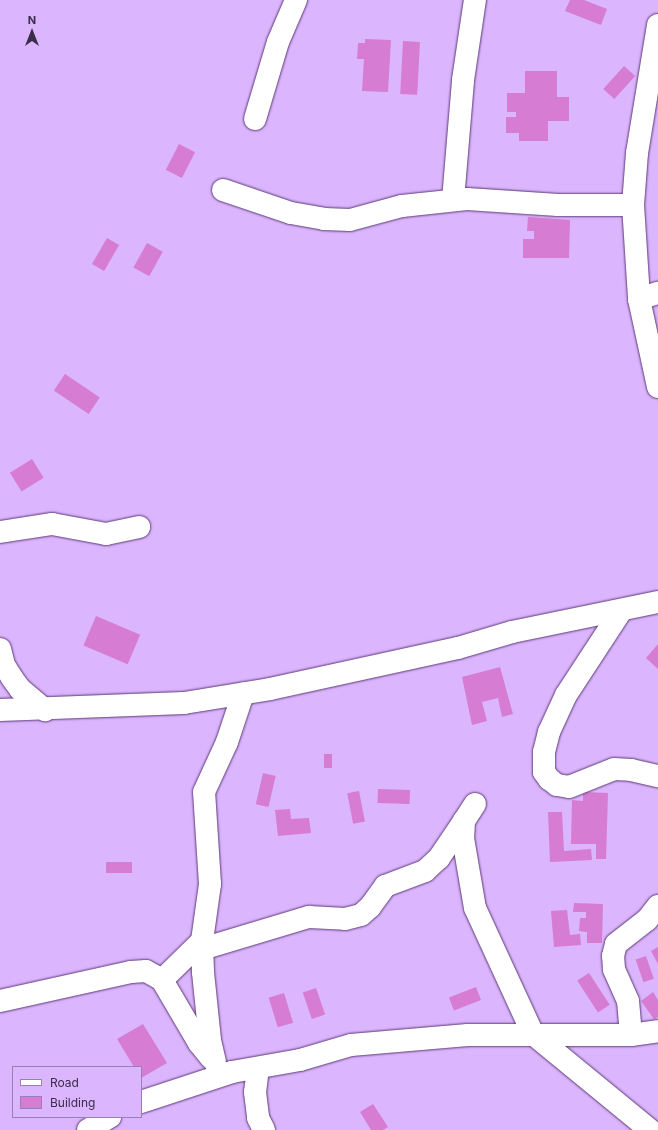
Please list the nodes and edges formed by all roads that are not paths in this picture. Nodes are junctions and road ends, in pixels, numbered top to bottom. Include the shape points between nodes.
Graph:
1 (296, 0) edge
2 (475, 0) edge
3 (658, 25) edge
4 (255, 118) dead end
5 (223, 190) dead end
6 (453, 200) junction
7 (633, 205) junction
8 (649, 296) edge
9 (658, 386) edge
10 (139, 527) dead end
11 (0, 532) edge
12 (658, 602) edge
13 (621, 611) junction
14 (0, 649) edge
15 (243, 694) junction
16 (0, 710) edge
17 (45, 710) junction
18 (658, 776) edge
19 (658, 906) edge
20 (202, 945) junction
21 (162, 980) junction
22 (0, 1001) edge
23 (658, 1031) edge
24 (533, 1034) junction
25 (631, 1035) junction
26 (223, 1067) junction
27 (258, 1068) junction
28 (142, 1102) edge
29 (108, 1118) edge
30 (88, 1130) edge
31 (264, 1130) edge
32 (650, 1130) edge

1 - 4 street via 278,42
2 - 6 street via 463,80
3 - 7 street via 637,153
5 - 6 street via 291,213 324,219 350,220 402,206
6 - 7 street via 483,199 558,205
7 - 8 street
8 - 9 street
10 - 11 street via 106,534 52,524
12 - 13 street
13 - 15 street via 512,632 443,651
13 - 18 street via 563,701 549,732 544,752 544,772 557,785 569,787 614,769
14 - 17 street via 4,665 20,689
15 - 17 street via 184,703
15 - 20 street via 227,742 204,792 210,884
16 - 17 street
19 - 25 street via 647,920 616,944 613,956 614,969 628,1001
20 - 21 street
20 - 24 street via 310,917 345,919 361,915 385,886 414,876 434,862 470,812 467,868 475,908
20 - 26 street via 210,1040
21 - 22 street via 146,971 131,972
21 - 26 street via 199,1043
23 - 25 street
24 - 25 street
24 - 27 street via 468,1035 351,1045
24 - 32 street
26 - 27 street
26 - 28 street
27 - 31 street via 255,1092 258,1118
29 - 30 street

